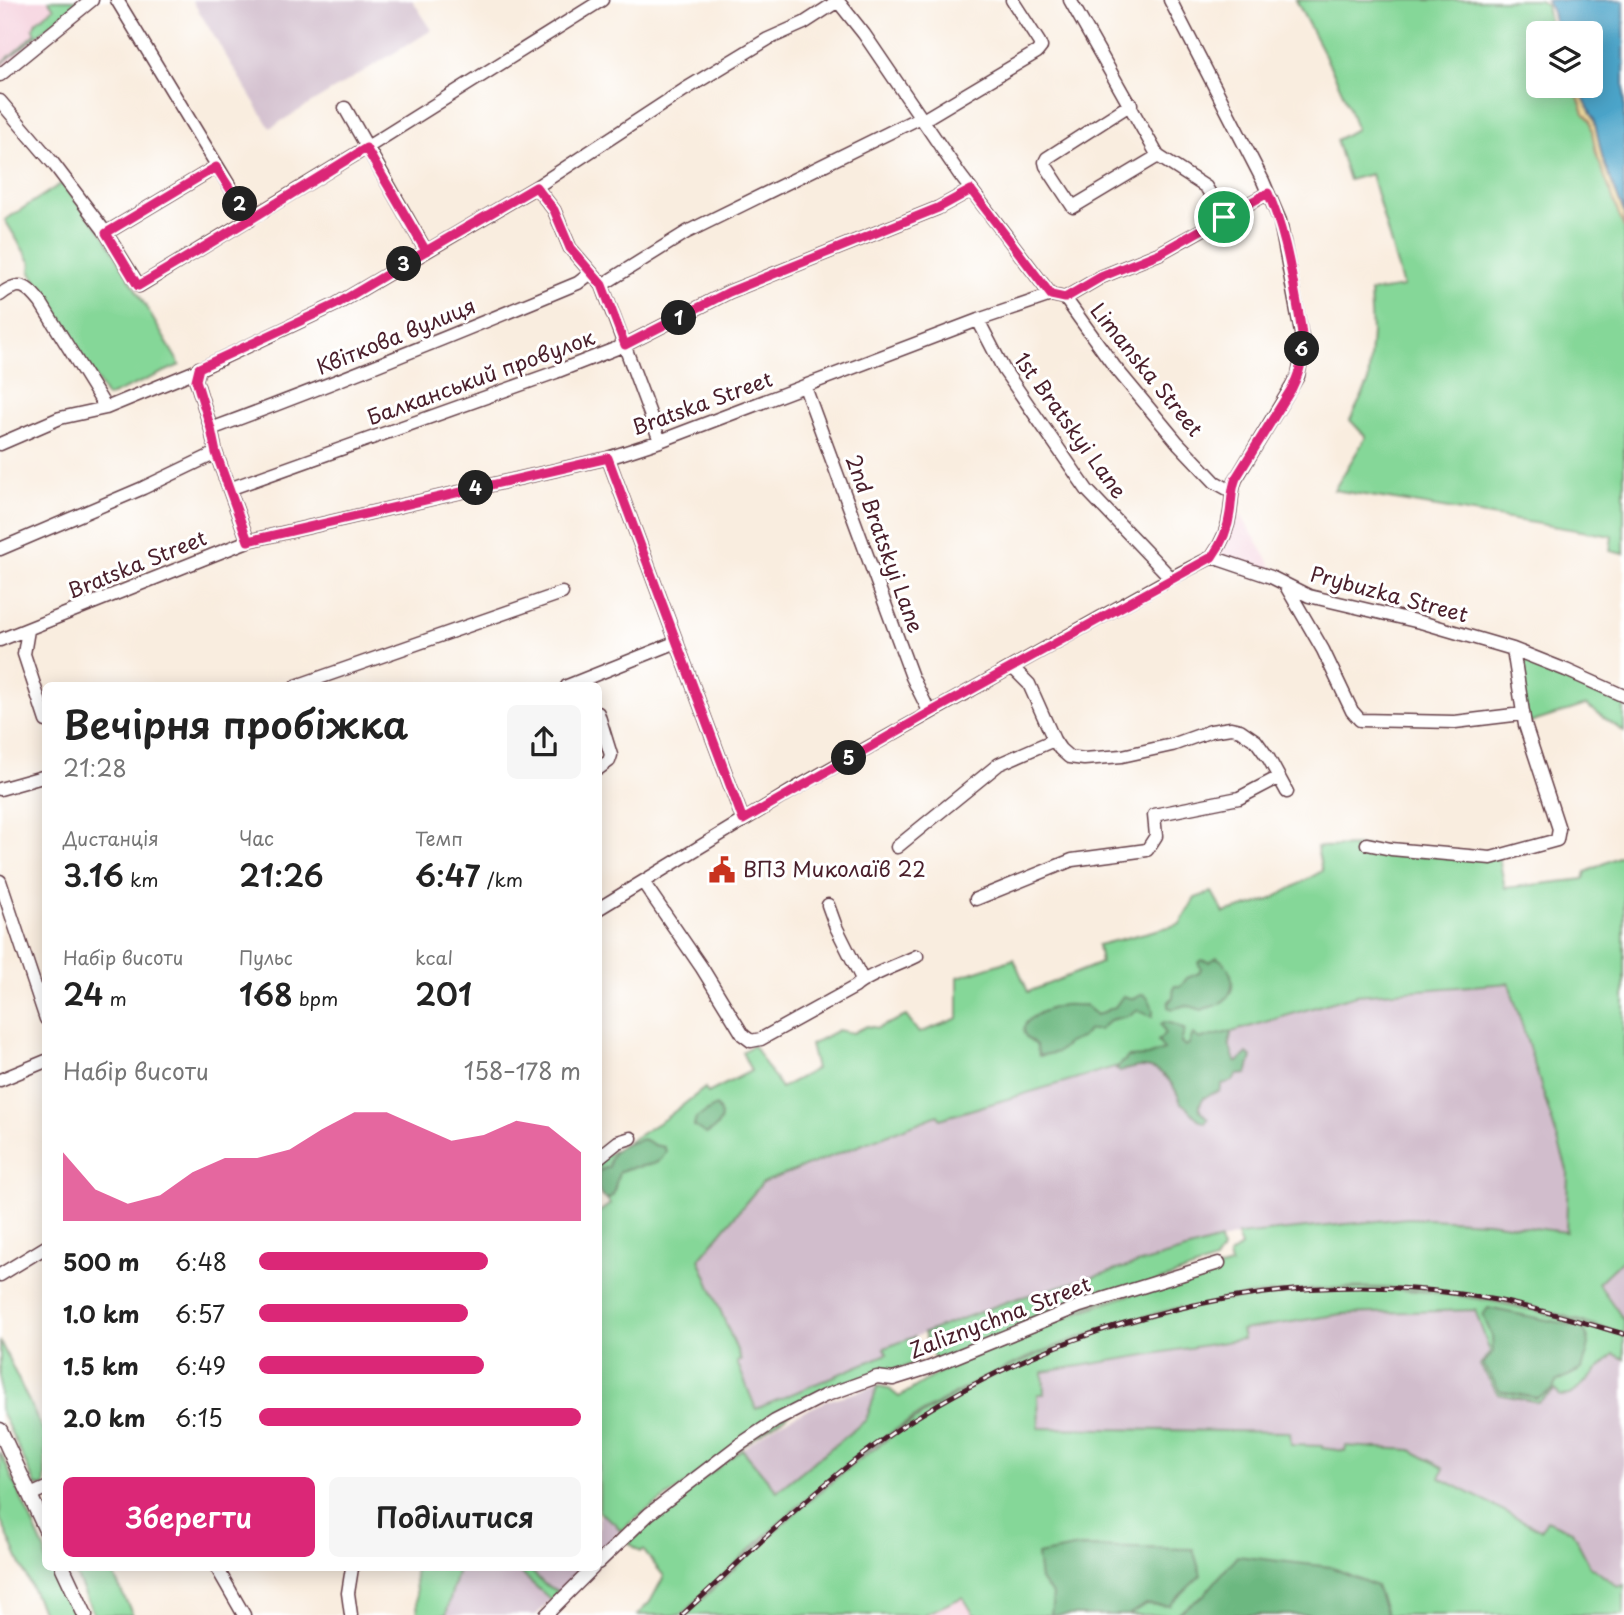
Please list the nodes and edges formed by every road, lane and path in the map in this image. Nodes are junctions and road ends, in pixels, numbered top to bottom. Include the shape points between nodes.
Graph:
1 (92, 0) edge
2 (117, 0) edge
3 (602, 0) edge
4 (837, 0) edge
5 (1012, 0) edge
6 (1070, 0) edge
7 (1170, 0) edge
8 (0, 75) edge
9 (0, 101) edge
10 (1130, 104) junction
11 (345, 108) dead end
12 (922, 118) junction
13 (366, 148) junction
14 (1158, 156) junction
15 (216, 167) junction
16 (536, 187) junction
17 (971, 190) junction
18 (1268, 193) junction
19 (1224, 217) junction
20 (250, 220) junction
21 (106, 233) junction
22 (426, 251) junction
23 (591, 273) junction
24 (602, 285) junction
25 (0, 295) edge
26 (1051, 295) junction
27 (1065, 298) junction
28 (978, 320) junction
29 (625, 345) junction
30 (199, 368) junction
31 (805, 387) junction
32 (106, 408) junction
33 (211, 429) junction
34 (660, 441) junction
35 (0, 444) edge
36 (216, 453) junction
37 (608, 458) junction
38 (229, 489) junction
39 (1231, 491) junction
40 (248, 541) junction
41 (0, 549) edge
42 (1212, 557) junction
43 (1171, 578) junction
44 (1286, 586) junction
45 (562, 593) dead end
46 (28, 630) junction
47 (2, 639) edge
48 (677, 642) junction
49 (1513, 649) junction
50 (24, 654) junction
51 (1012, 667) junction
52 (588, 681) edge
53 (307, 682) edge
54 (1624, 696) edge
55 (42, 709) edge
56 (929, 713) junction
57 (1522, 714) junction
58 (602, 726) edge
59 (1054, 740) junction
60 (602, 766) edge
61 (42, 777) edge
62 (1279, 777) junction
63 (0, 789) edge
64 (1287, 792) dead end
65 (743, 820) junction
66 (1367, 844) dead end
67 (897, 847) dead end
68 (0, 881) edge
69 (643, 882) junction
70 (976, 899) dead end
71 (828, 905) dead end
72 (602, 907) edge
73 (917, 956) dead end
74 (862, 979) junction
75 (42, 1007) edge
76 (42, 1063) edge
77 (0, 1080) edge
78 (631, 1139) dead end
79 (602, 1155) edge
80 (42, 1249) edge
81 (1219, 1263) dead end
82 (0, 1275) edge
83 (0, 1430) edge
84 (42, 1490) edge
85 (30, 1495) junction
86 (42, 1521) edge
87 (602, 1559) edge
88 (64, 1571) edge
89 (219, 1571) edge
90 (352, 1571) edge
91 (590, 1571) edge
92 (85, 1615) edge
93 (244, 1615) edge
94 (351, 1615) edge
95 (546, 1615) edge

1 - 8 street
2 - 15 street
3 - 13 street
4 - 12 street
4 - 16 street via 684,90
5 - 12 street via 1041,47
6 - 10 street
7 - 18 street
9 - 21 street
10 - 14 street
10 - 14 street via 1047,158 1046,166 1073,207
11 - 13 street
12 - 17 street
12 - 24 street via 687,232
13 - 20 street
13 - 22 street
14 - 19 street via 1206,187
15 - 20 street
15 - 21 street
16 - 22 street
16 - 23 street via 554,210 570,248
17 - 26 street
17 - 29 street, Балканський провулок via 938,208 729,292
18 - 19 street
18 - 39 street via 1287,250 1302,355 1292,388
19 - 27 street
20 - 21 street via 138,286
22 - 30 street via 335,305
23 - 24 street
23 - 33 street, Квіткова вулиця via 578,283 352,377
24 - 29 street
25 - 32 street via 7,289 28,287
26 - 27 street, Limanska Street
26 - 28 street, Bratska Street
27 - 39 street, Limanska Street via 1178,443 1215,482
28 - 31 street, Bratska Street
28 - 43 street, 1st Bratskyi Lane via 1004,370 1087,490
29 - 34 street
29 - 38 street, Балканський провулок
30 - 32 street
30 - 33 street via 196,380
31 - 34 street, Bratska Street
31 - 56 street, 2nd Bratskyi Lane
32 - 35 street via 60,418
33 - 36 street
34 - 37 street, Bratska Street
36 - 38 street
36 - 41 street
37 - 40 street, Bratska Street
37 - 48 street
38 - 40 street
39 - 42 street via 1226,533
40 - 46 street, Bratska Street
42 - 43 street
42 - 44 street, Prybuzka Street
43 - 51 street
44 - 49 street, Prybuzka Street
44 - 57 street via 1357,719 1455,722
45 - 53 street
46 - 47 street, Bratska Street
46 - 50 street
47 - 50 street
48 - 52 street
48 - 65 street
49 - 54 street, Prybuzka Street
49 - 57 street
50 - 55 street
51 - 56 street
51 - 59 street via 1033,690
56 - 65 street
57 - 66 street via 1559,829 1557,840 1491,858
58 - 60 street via 611,755
59 - 62 street via 1066,755 1084,759 1172,745 1231,728 1256,741
59 - 67 street via 999,764
61 - 63 street
62 - 64 street
62 - 70 street via 1239,798 1154,815 1156,836 1146,850 1065,863
65 - 69 street
68 - 75 street
69 - 72 street
69 - 74 street via 746,1039 761,1039
71 - 74 street
73 - 74 street
76 - 77 street
78 - 79 street via 618,1142
80 - 82 street
81 - 87 street, Zaliznychna Street via 1080,1306 929,1368 893,1379 877,1377 824,1396 739,1445 649,1514
83 - 85 main road
84 - 85 street
85 - 86 main road
88 - 92 main road
89 - 93 street
90 - 94 street
91 - 95 street

